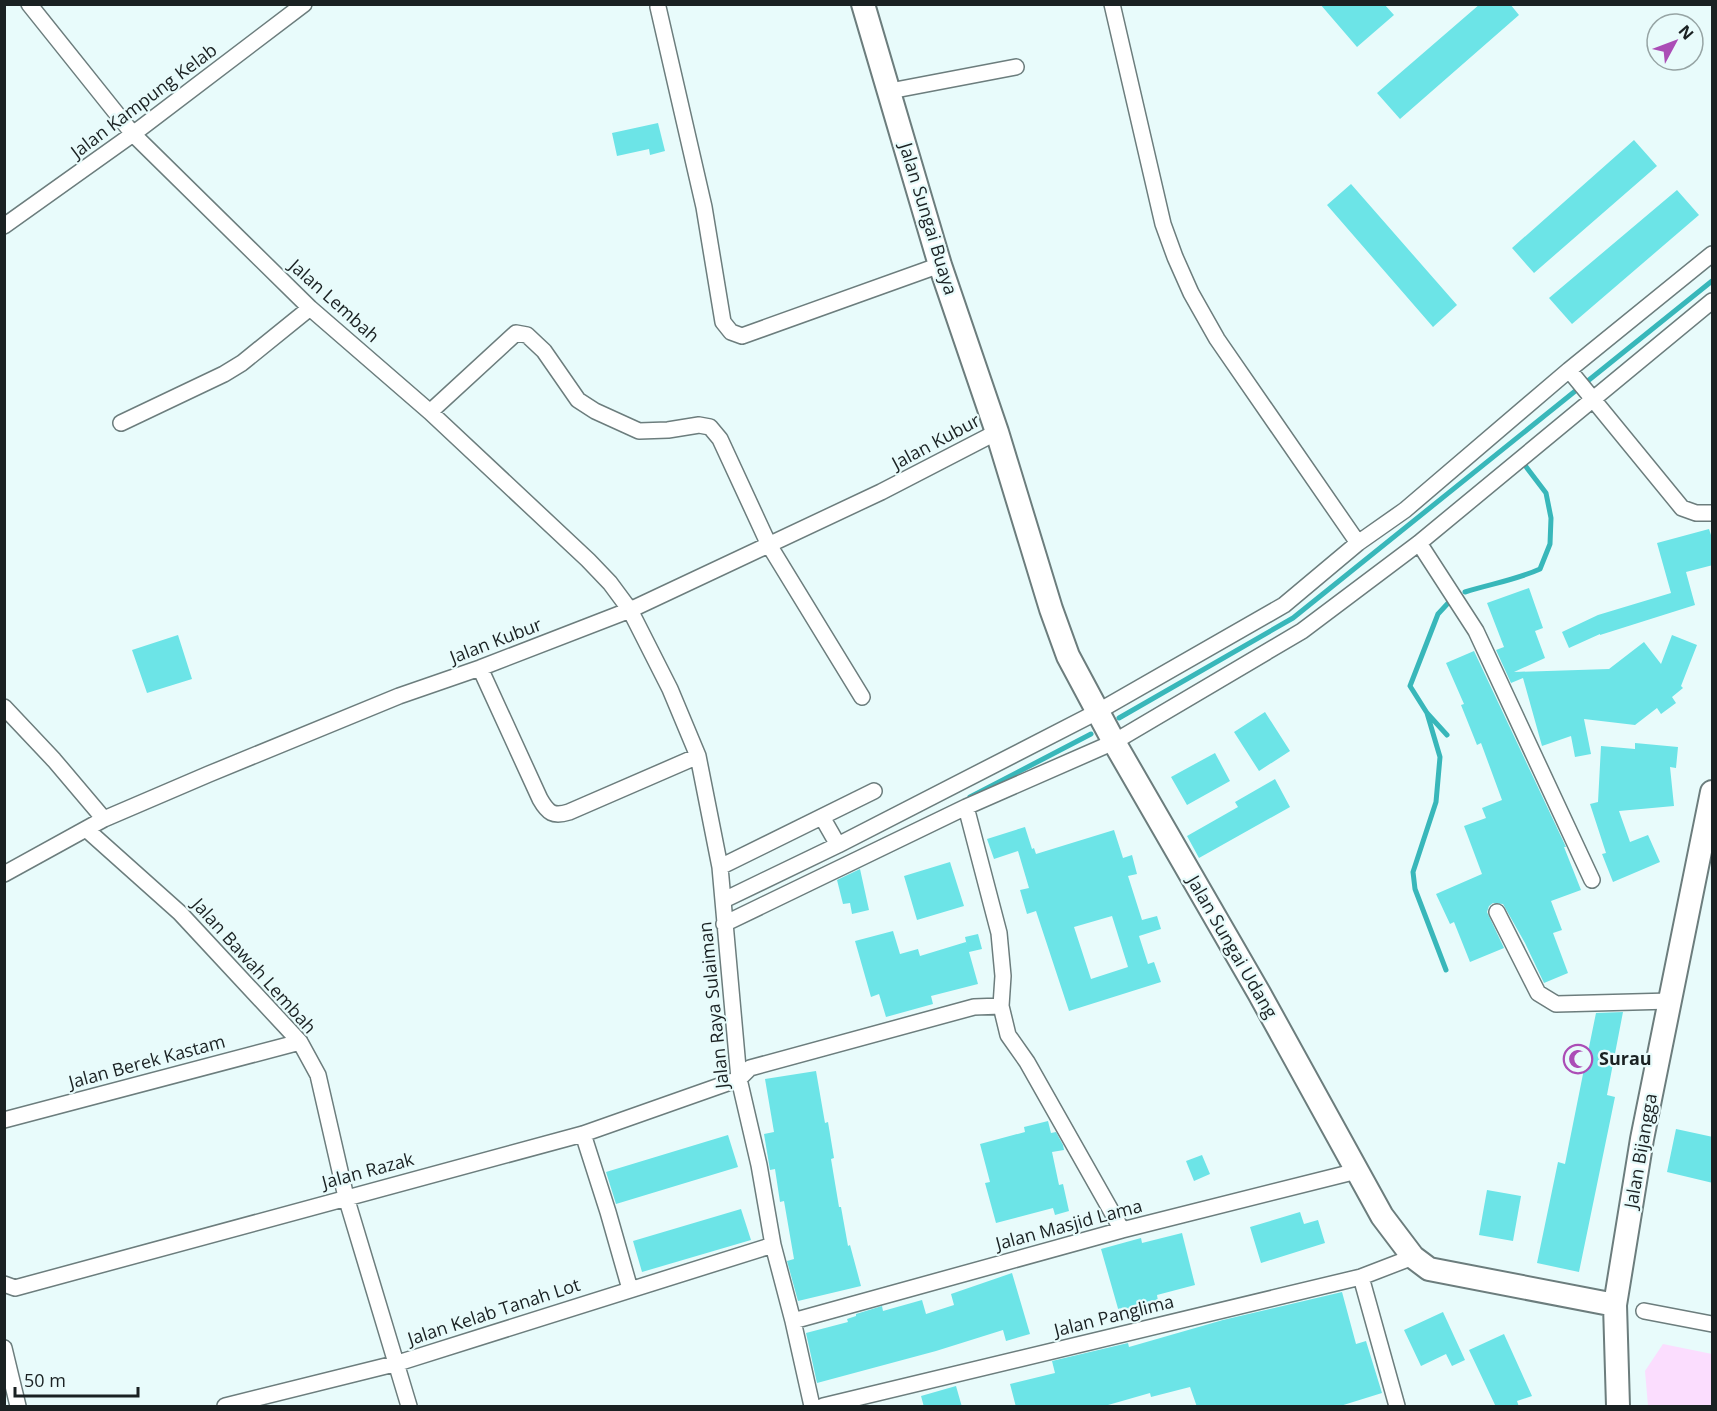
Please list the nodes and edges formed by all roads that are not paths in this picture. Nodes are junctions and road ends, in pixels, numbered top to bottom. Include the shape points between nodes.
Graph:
1 (28, 4) edge
2 (304, 4) edge
3 (863, 4) edge
4 (1112, 4) edge
5 (658, 7) dead end
6 (1016, 67) dead end
7 (890, 91) junction
8 (133, 134) junction
9 (4, 226) edge
10 (1713, 254) edge
11 (940, 265) junction
12 (1713, 301) edge
13 (310, 308) junction
14 (1571, 373) junction
15 (1590, 396) junction
16 (430, 412) junction
17 (121, 423) dead end
18 (997, 432) junction
19 (1713, 513) edge
20 (1358, 543) junction
21 (1419, 543) junction
22 (769, 545) junction
23 (630, 610) junction
24 (480, 668) junction
25 (862, 697) dead end
26 (4, 707) edge
27 (1097, 712) junction
28 (1114, 742) junction
29 (698, 756) junction
30 (874, 791) dead end
31 (1713, 792) edge
32 (966, 807) junction
33 (822, 817) junction
34 (104, 819) junction
35 (86, 829) junction
36 (838, 845) junction
37 (720, 867) junction
38 (4, 874) edge
39 (1592, 880) dead end
40 (724, 900) junction
41 (1497, 912) dead end
42 (724, 924) junction
43 (1671, 1001) junction
44 (1001, 1006) junction
45 (300, 1042) junction
46 (739, 1079) junction
47 (4, 1120) edge
48 (583, 1134) junction
49 (1357, 1171) junction
50 (346, 1197) junction
51 (1122, 1230) junction
52 (773, 1245) junction
53 (1413, 1257) junction
54 (1361, 1277) junction
55 (4, 1284) edge
56 (630, 1289) junction
57 (1615, 1305) junction
58 (1644, 1311) dead end
59 (793, 1322) junction
60 (1713, 1324) edge
61 (4, 1348) edge
62 (398, 1363) junction
63 (18, 1407) edge
64 (225, 1407) edge
65 (410, 1407) edge
66 (812, 1407) edge
67 (823, 1407) edge
68 (1397, 1407) edge
69 (1618, 1407) edge

1 - 8 street, Jalan Lembah
2 - 8 street, Jalan Kampung Kelab
3 - 7 street, Jalan Sungai Buaya
4 - 20 street via 1163,224 1191,293 1217,339
5 - 11 street via 704,207 723,322 731,332 742,336
6 - 7 street
7 - 11 street, Jalan Sungai Buaya
8 - 9 street, Jalan Kampung Kelab
8 - 13 street, Jalan Lembah
10 - 14 street
11 - 18 street, Jalan Sungai Buaya
12 - 15 street
13 - 16 street, Jalan Lembah
13 - 17 street via 224,374
14 - 15 street
14 - 20 street via 1405,510
15 - 19 street via 1682,508
15 - 21 street
16 - 22 street via 516,333 527,335 544,351 578,400 595,411 639,431 710,427 720,439
16 - 23 street, Jalan Lembah via 588,560
18 - 22 street, Jalan Kubur
18 - 27 street, Jalan Sungai Udang via 1058,628
20 - 27 street via 1284,605
21 - 28 street via 1302,631
21 - 39 street via 1476,631
22 - 23 street, Jalan Kubur
22 - 25 street
23 - 24 street, Jalan Kubur
23 - 29 street, Jalan Raya Sulaiman
24 - 29 street via 547,811 558,815 569,812
24 - 34 street, Jalan Kubur via 399,696
26 - 34 street
27 - 28 street, Jalan Sungai Udang
27 - 36 street
28 - 32 street
28 - 49 street, Jalan Sungai Udang
29 - 37 street, Jalan Raya Sulaiman
30 - 33 street
31 - 43 street, Jalan Bijangga
32 - 42 street
32 - 44 street via 999,933
33 - 36 street
33 - 37 street
34 - 35 street, Jalan Kubur
35 - 38 street, Jalan Kubur
35 - 45 street, Jalan Bawah Lembah via 180,913
36 - 40 street
37 - 40 street, Jalan Raya Sulaiman
40 - 42 street, Jalan Raya Sulaiman
41 - 43 street via 1538,993 1556,1004
42 - 46 street, Jalan Raya Sulaiman
43 - 57 street, Jalan Bijangga via 1642,1140
44 - 46 street, Jalan Razak via 974,1007 750,1068
44 - 51 street via 1008,1035
45 - 47 street, Jalan Berek Kastam
45 - 50 street, Jalan Bawah Lembah via 318,1075
46 - 48 street, Jalan Razak
46 - 52 street, Jalan Raya Sulaiman
48 - 50 street, Jalan Razak
48 - 56 street
49 - 51 street, Jalan Masjid Lama
49 - 53 street, Jalan Sungai Udang via 1382,1216
50 - 55 street, Jalan Razak via 15,1288
50 - 62 street, Jalan Bawah Lembah
51 - 59 street, Jalan Masjid Lama
52 - 56 street, Jalan Kelab Tanah Lot
52 - 59 street, Jalan Raya Sulaiman
53 - 54 street, Jalan Panglima
53 - 57 street, Jalan Sungai Udang via 1429,1269
54 - 67 street, Jalan Panglima
54 - 68 street
56 - 62 street, Jalan Kelab Tanah Lot
57 - 69 street, Jalan Bijangga
58 - 60 street
59 - 66 street, Jalan Raya Sulaiman
61 - 63 street
62 - 64 street, Jalan Kelab Tanah Lot
62 - 65 street, Jalan Bawah Lembah

